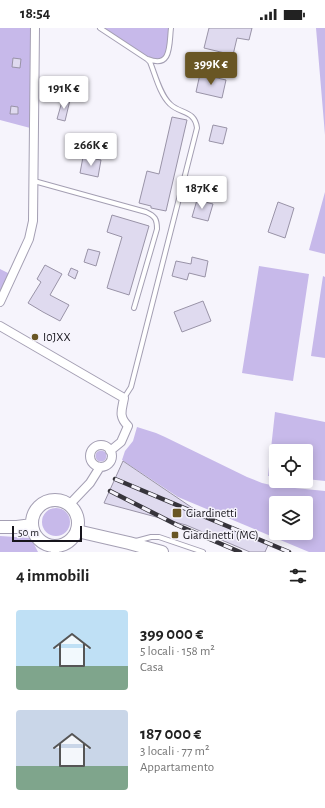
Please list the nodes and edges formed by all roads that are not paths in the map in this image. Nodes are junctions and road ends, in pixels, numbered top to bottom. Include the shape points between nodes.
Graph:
1 (35, 28) edge
2 (100, 28) edge
3 (171, 28) edge
4 (147, 59) junction
5 (34, 181) junction
6 (0, 302) edge
7 (134, 308) dead end
8 (0, 326) edge
9 (124, 398) junction
10 (110, 451) junction
11 (100, 467) junction
12 (69, 505) junction
13 (32, 525) junction
14 (0, 527) edge
15 (77, 531) junction
16 (129, 543) junction
17 (56, 549) edge
18 (147, 550) edge
19 (162, 552) edge
20 (203, 552) edge

1 - 5 street
2 - 4 lane
3 - 4 lane via 169,51 163,61 154,62
4 - 9 lane via 168,102 192,116 197,128 131,387
5 - 6 street via 33,221 29,239
5 - 7 lane via 154,216 157,229
8 - 9 street
9 - 10 street via 121,417 128,426 121,442
10 - 11 street via 109,463
10 - 11 street via 102,446 92,450 91,462
11 - 12 street via 90,483
12 - 13 main road via 60,500 46,502 34,513
12 - 15 main road via 78,517
13 - 14 main road
13 - 17 main road via 39,540
15 - 16 main road
15 - 17 main road via 69,542
16 - 18 main road
16 - 20 lane via 159,536
18 - 19 main road

